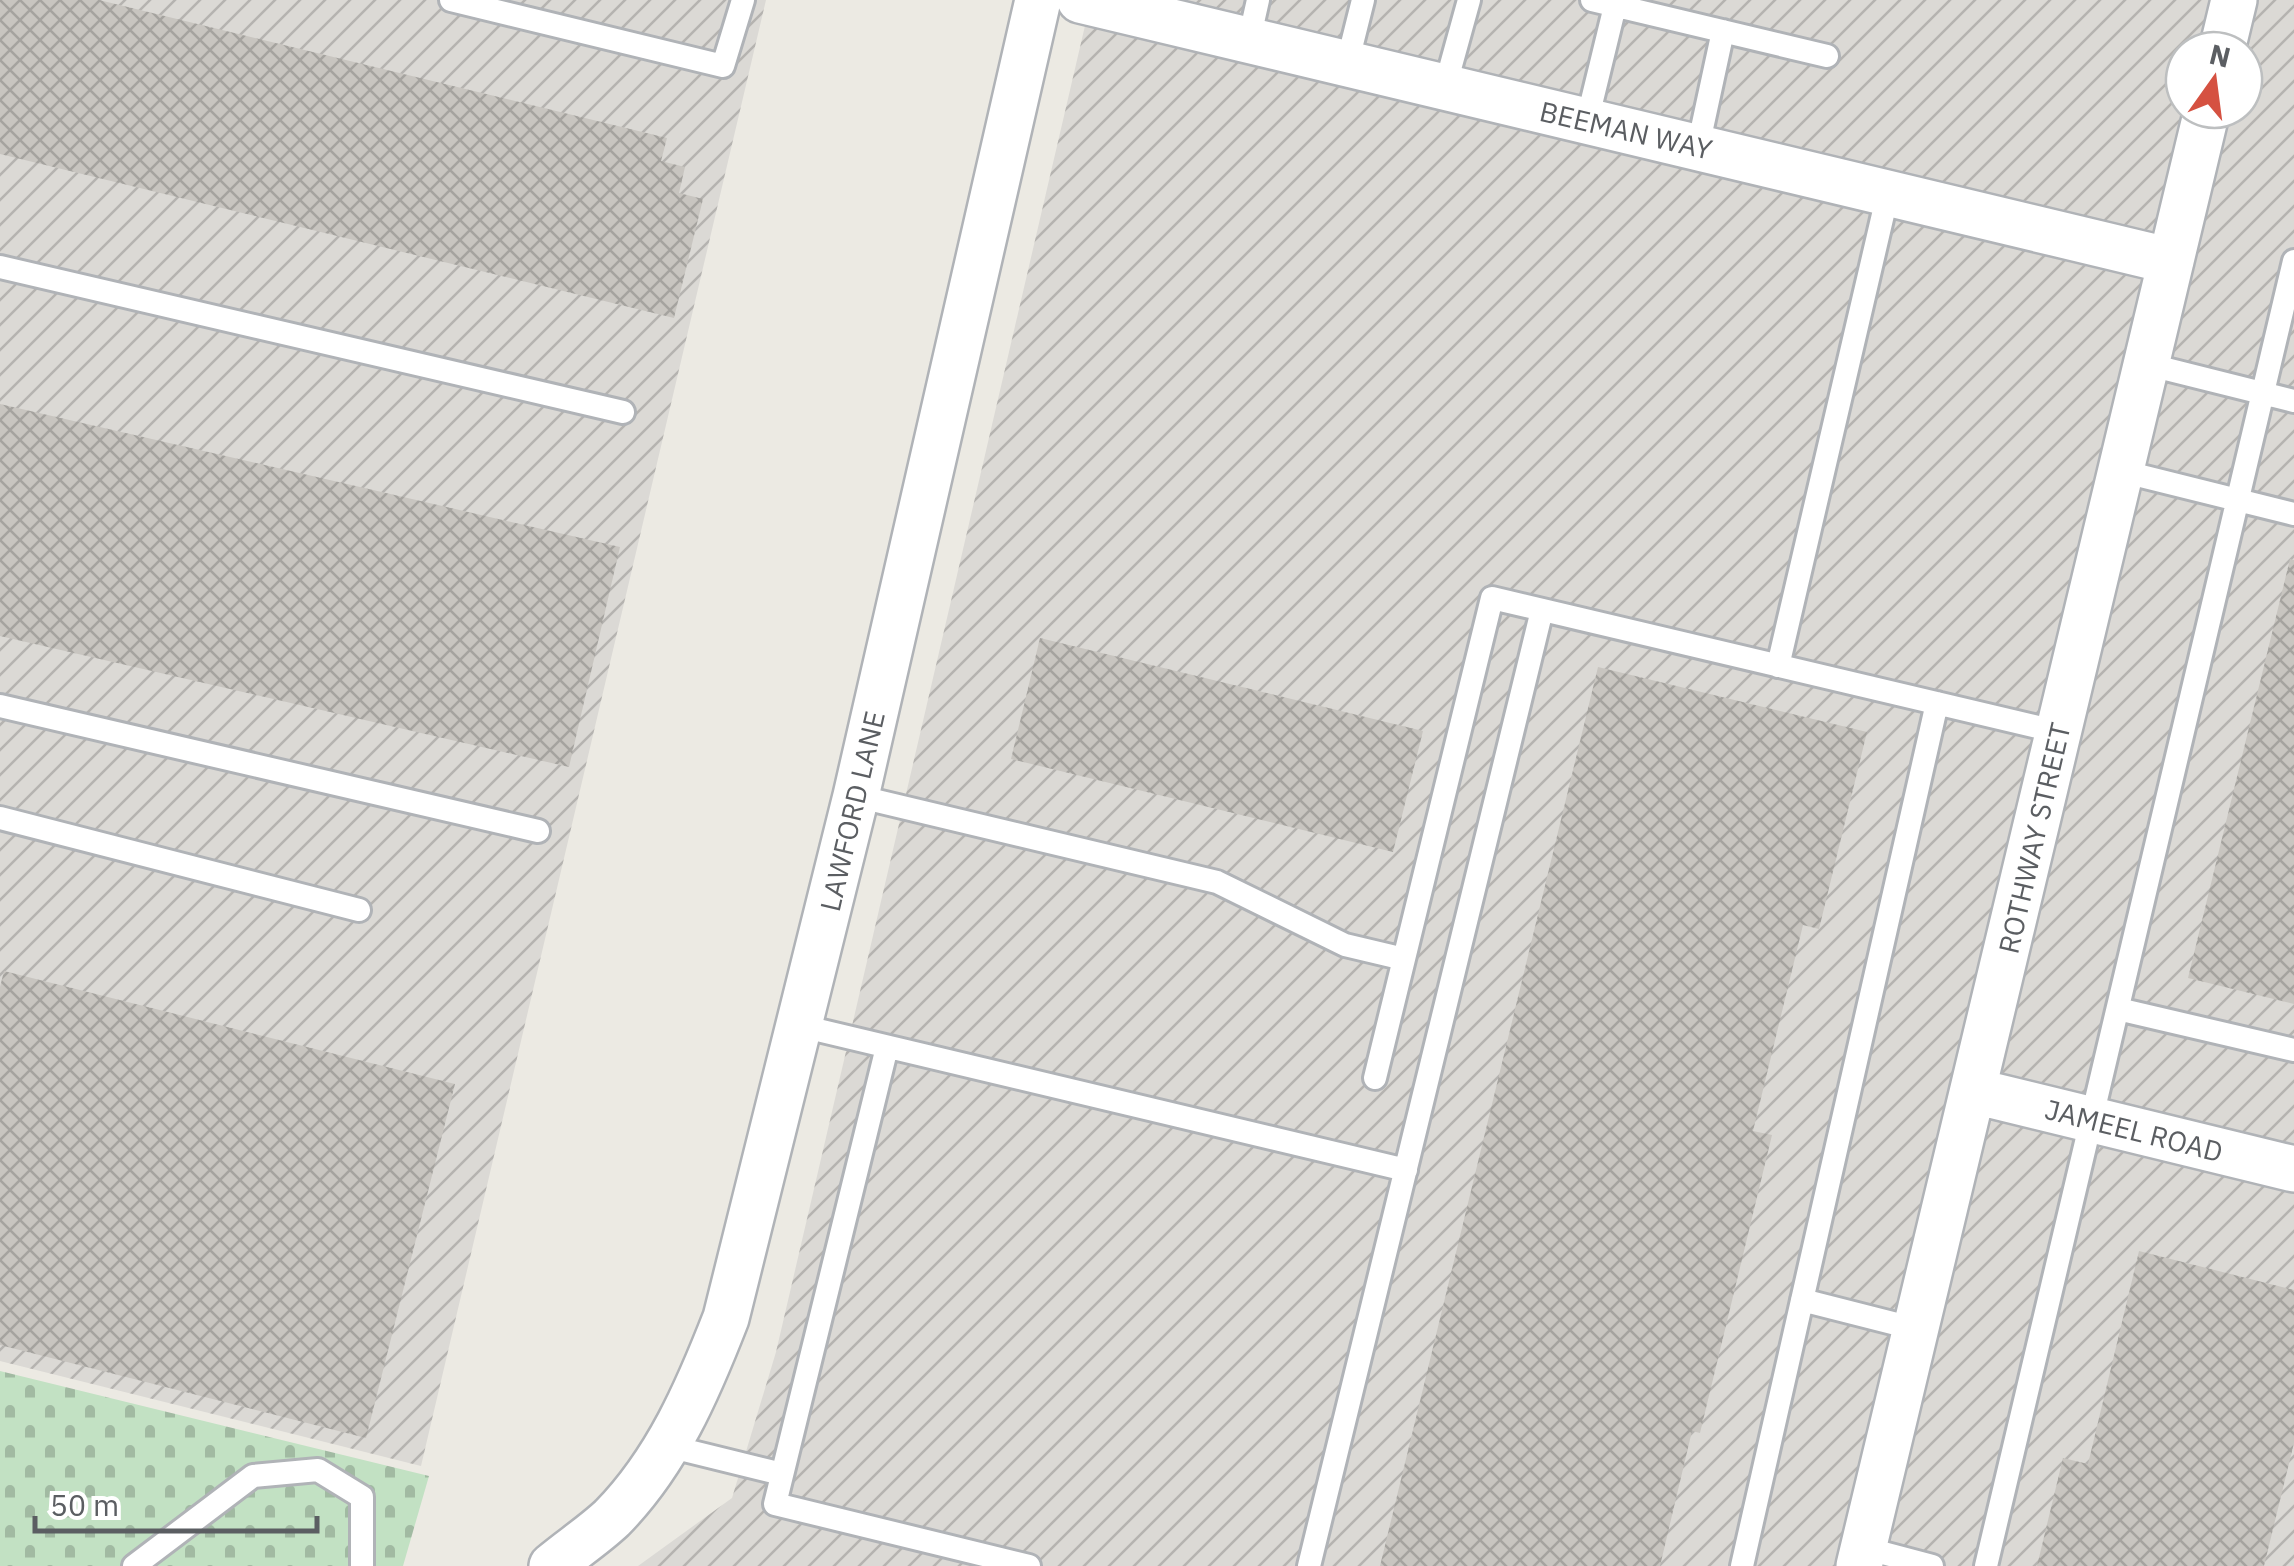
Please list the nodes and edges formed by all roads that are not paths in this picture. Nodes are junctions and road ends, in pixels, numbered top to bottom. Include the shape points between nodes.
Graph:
1 (452, 0) edge
2 (743, 0) edge
3 (1038, 0) edge
4 (1080, 0) edge
5 (1363, 0) edge
6 (1469, 0) edge
7 (2234, 0) edge
8 (1604, 3) edge
9 (1254, 20) edge
10 (2227, 30) edge
11 (1723, 31) junction
12 (1827, 56) dead end
13 (1348, 64) junction
14 (1445, 87) junction
15 (1587, 121) junction
16 (2202, 130) edge
17 (1698, 148) junction
18 (1888, 193) junction
19 (2294, 260) edge
20 (2171, 261) junction
21 (0, 267) edge
22 (2146, 364) junction
23 (2263, 393) junction
24 (2294, 400) edge
25 (623, 412) dead end
26 (2121, 471) junction
27 (2237, 500) junction
28 (2294, 514) edge
29 (1542, 610) junction
30 (1778, 666) junction
31 (1937, 703) junction
32 (0, 706) edge
33 (2059, 732) junction
34 (856, 796) junction
35 (0, 818) edge
36 (538, 831) dead end
37 (359, 910) dead end
38 (1404, 959) junction
39 (2118, 1009) junction
40 (802, 1026) junction
41 (887, 1047) junction
42 (2294, 1050) edge
43 (1375, 1078) dead end
44 (1974, 1091) junction
45 (2091, 1120) junction
46 (2294, 1169) edge
47 (1406, 1170) junction
48 (1802, 1300) junction
49 (1916, 1329) junction
50 (668, 1446) junction
51 (782, 1474) junction
52 (1861, 1557) edge
53 (134, 1566) edge
54 (362, 1566) edge
55 (552, 1566) edge
56 (1029, 1566) edge
57 (1309, 1566) edge
58 (1742, 1566) edge
59 (1932, 1566) edge
60 (1986, 1566) edge

1 - 2 lane via 724,66
3 - 34 street, LAWFORD LANE
4 - 9 street, BEEMAN WAY
5 - 13 lane
6 - 14 lane
7 - 10 street
8 - 11 lane
8 - 15 lane
9 - 13 street, BEEMAN WAY
11 - 12 lane
11 - 17 lane
13 - 14 street, BEEMAN WAY
14 - 15 street, BEEMAN WAY
15 - 17 street, BEEMAN WAY
16 - 20 street, ROTHWAY STREET
17 - 18 street, BEEMAN WAY
18 - 20 street, BEEMAN WAY
18 - 30 lane
19 - 23 lane
20 - 22 street, ROTHWAY STREET
21 - 25 lane
22 - 23 lane
22 - 26 street, ROTHWAY STREET
23 - 24 lane
23 - 27 lane
26 - 27 lane
26 - 33 street, ROTHWAY STREET
27 - 28 lane
27 - 39 lane
29 - 30 lane
29 - 38 lane via 1492,598
29 - 47 lane
30 - 31 lane
31 - 33 lane
31 - 48 lane
32 - 36 lane
33 - 44 street, ROTHWAY STREET
34 - 38 lane via 1217,882 1345,945
34 - 40 street, LAWFORD LANE
35 - 37 lane
38 - 43 lane
39 - 42 lane
39 - 45 lane
40 - 41 lane
40 - 50 street, LAWFORD LANE via 726,1318
41 - 47 lane
41 - 51 lane
44 - 45 street, JAMEEL ROAD
44 - 49 street, ROTHWAY STREET
45 - 46 street, JAMEEL ROAD
45 - 60 lane
47 - 57 lane
48 - 49 lane
48 - 58 lane
49 - 52 street, ROTHWAY STREET
50 - 51 lane
50 - 55 street, LAWFORD LANE via 612,1518
51 - 56 lane via 775,1504
52 - 59 lane
53 - 54 lane via 253,1476 318,1470 362,1497

